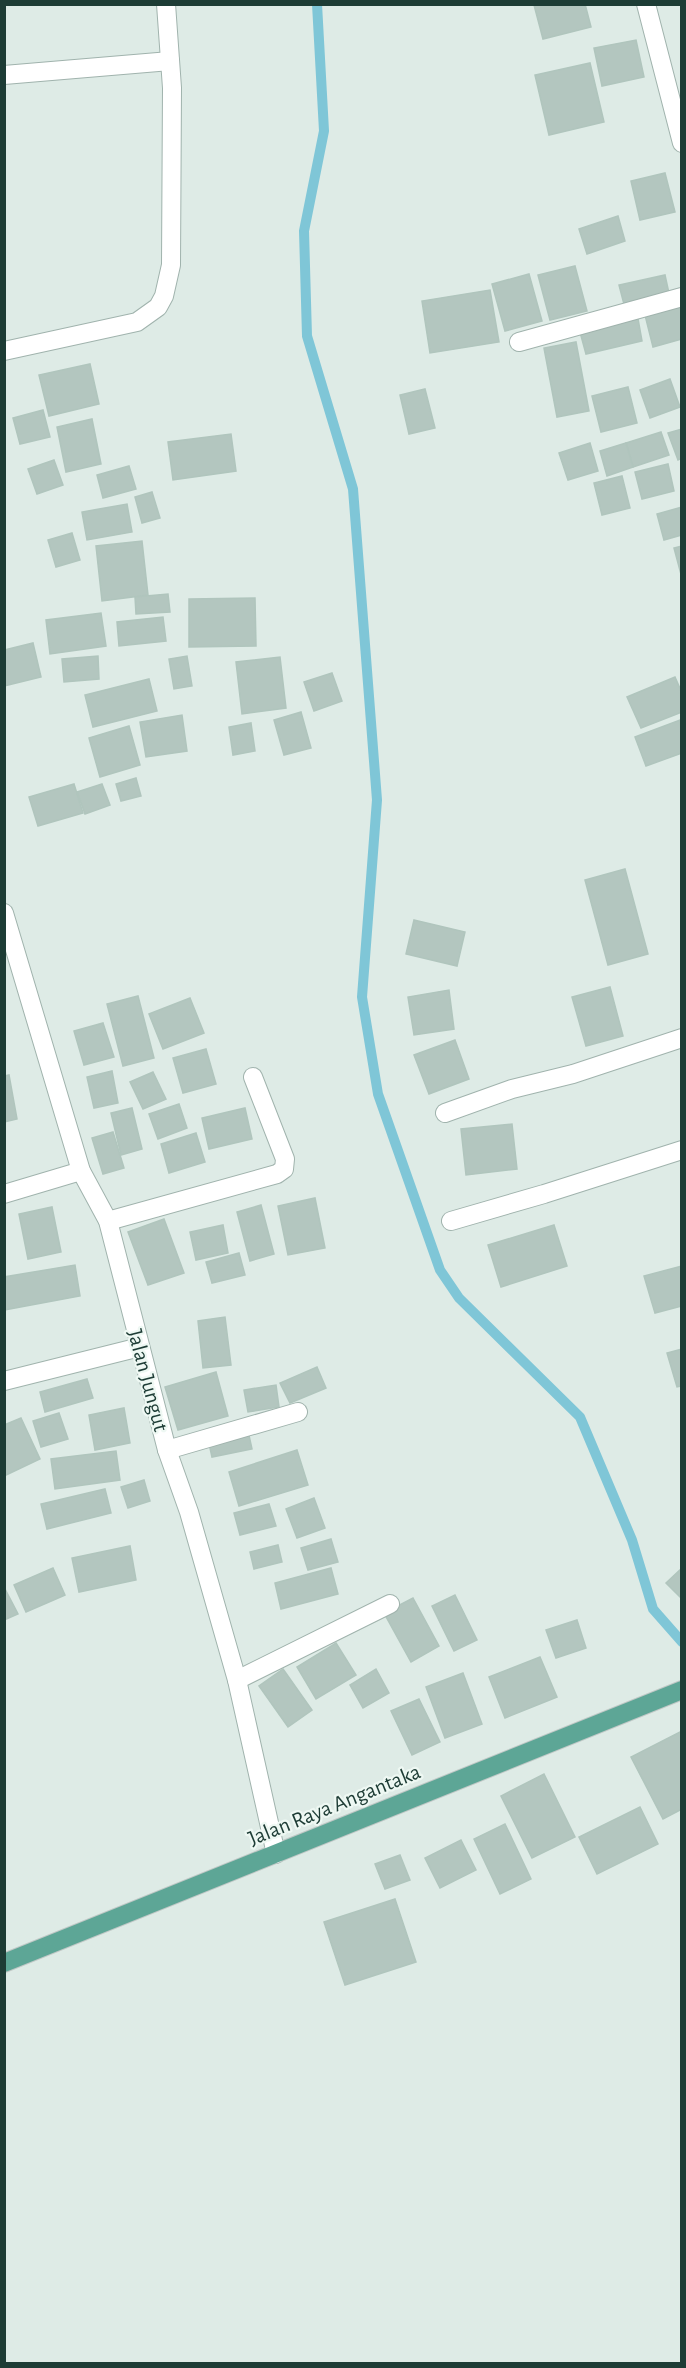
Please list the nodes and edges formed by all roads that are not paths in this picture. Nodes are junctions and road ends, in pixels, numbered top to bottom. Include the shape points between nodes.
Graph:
1 (166, 4) edge
2 (646, 4) edge
3 (170, 61) junction
4 (4, 75) edge
5 (681, 143) edge
6 (681, 297) edge
7 (519, 342) dead end
8 (4, 351) edge
9 (4, 913) edge
10 (681, 1038) edge
11 (253, 1077) dead end
12 (445, 1113) dead end
13 (681, 1149) edge
14 (81, 1171) junction
15 (4, 1194) edge
16 (108, 1221) junction
17 (451, 1221) dead end
18 (140, 1347) junction
19 (4, 1381) edge
20 (298, 1412) dead end
21 (167, 1450) junction
22 (390, 1604) dead end
23 (237, 1680) junction
24 (681, 1690) edge
25 (276, 1854) junction
26 (4, 1963) edge

1 - 3 street
2 - 5 street
3 - 4 street
3 - 8 street via 171,265 158,307 137,322
6 - 7 street
9 - 14 street, Jalan Jungut
10 - 12 street
11 - 16 street via 285,1159 284,1169
13 - 17 street
14 - 15 street
14 - 16 street, Jalan Jungut
16 - 18 street, Jalan Jungut
18 - 19 street
18 - 21 street, Jalan Jungut
20 - 21 street
21 - 23 street, Jalan Jungut
22 - 23 street
23 - 25 street, Jalan Jungut
24 - 25 main road, Jalan Raya Angantaka
25 - 26 main road, Jalan Raya Angantaka

